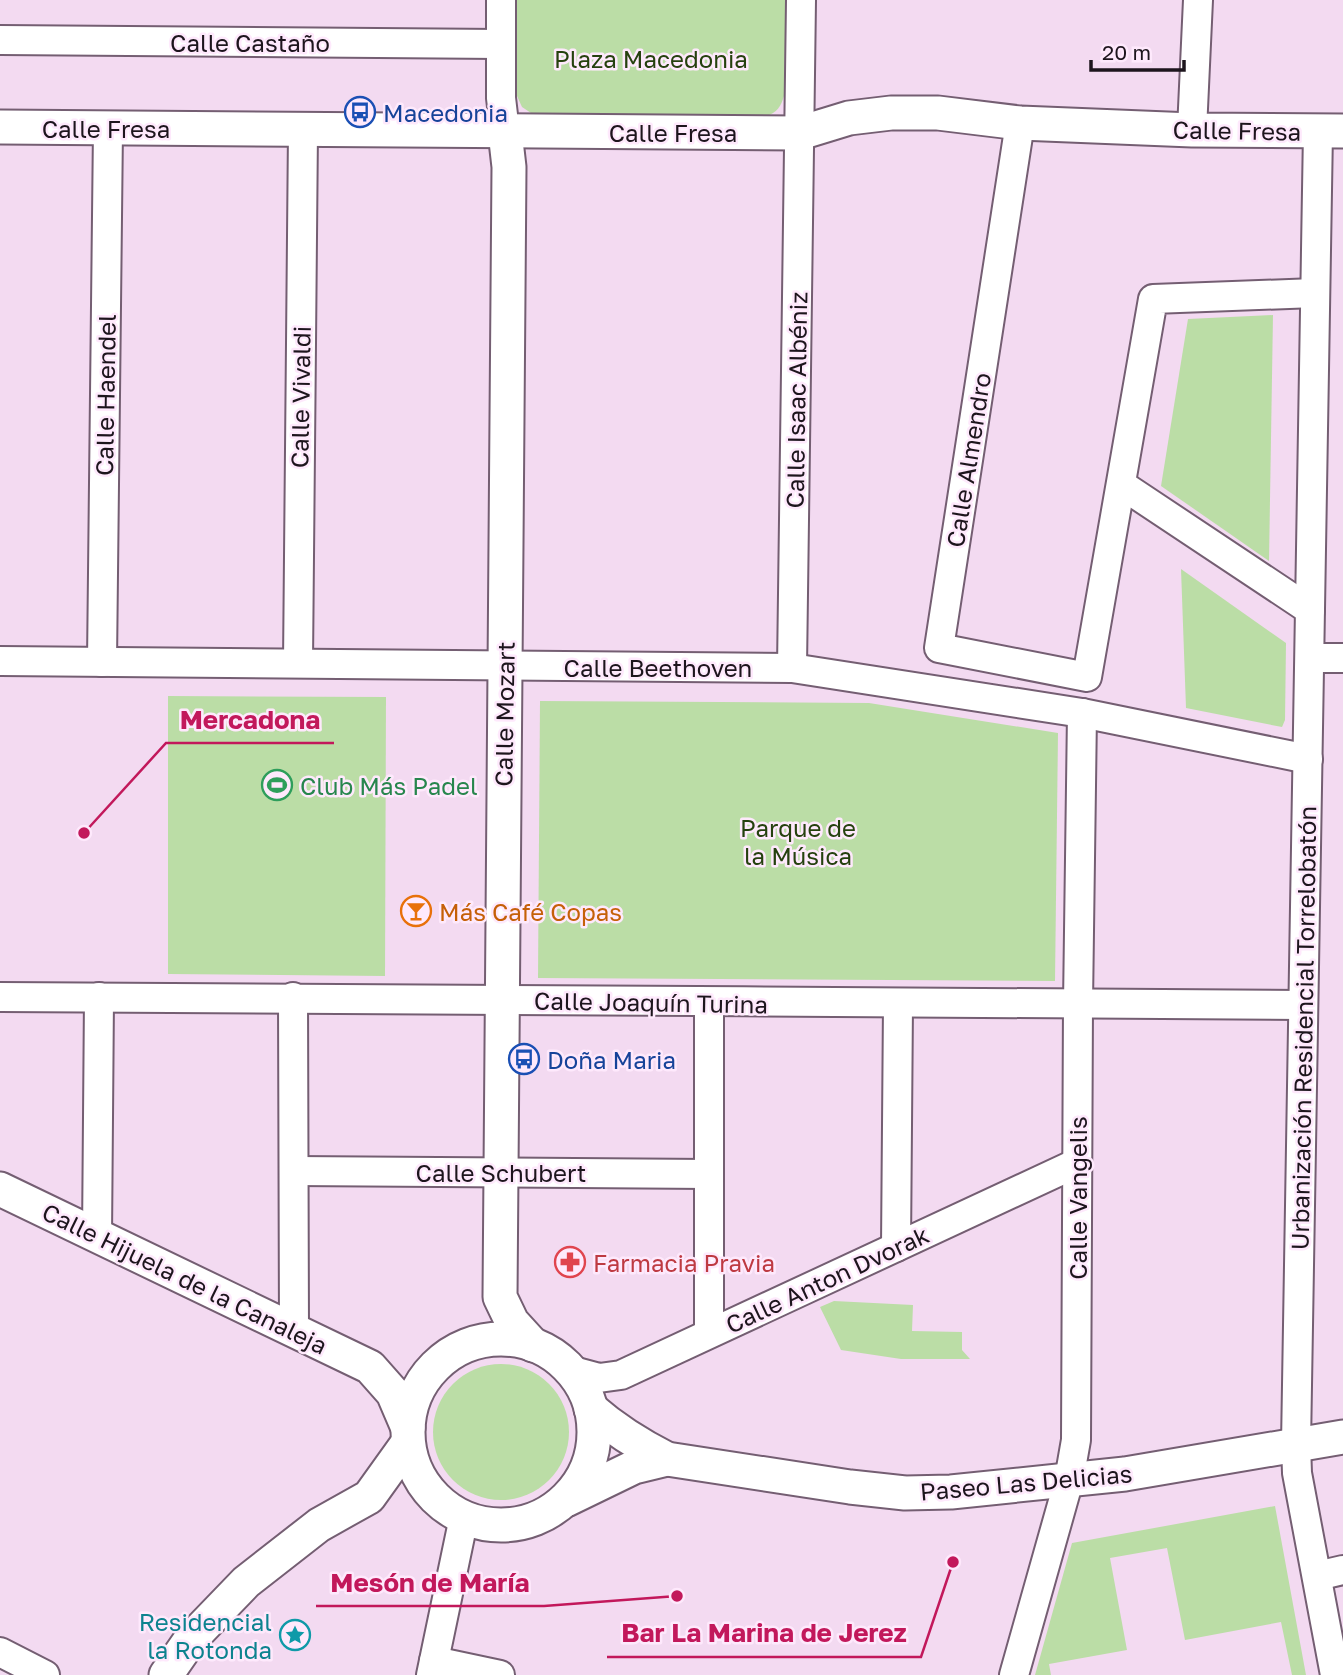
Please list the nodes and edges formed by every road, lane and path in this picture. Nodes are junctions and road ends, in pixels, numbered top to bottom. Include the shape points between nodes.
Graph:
1 (501, 0) edge
2 (801, 0) edge
3 (1198, 0) edge
4 (0, 40) edge
5 (500, 44) junction
6 (1020, 123) junction
7 (0, 127) edge
8 (108, 128) junction
9 (303, 130) junction
10 (1192, 130) junction
11 (1330, 131) edge
12 (505, 132) junction
13 (800, 133) junction
14 (1315, 293) junction
15 (1122, 485) junction
16 (1310, 610) junction
17 (1343, 658) edge
18 (1310, 659) junction
19 (0, 661) edge
20 (102, 662) junction
21 (298, 663) junction
22 (505, 666) junction
23 (792, 668) junction
24 (1082, 713) junction
25 (1308, 759) junction
26 (0, 997) edge
27 (99, 997) junction
28 (293, 997) junction
29 (502, 1000) junction
30 (709, 1002) junction
31 (898, 1003) junction
32 (1077, 1004) junction
33 (1302, 1005) junction
34 (1077, 1163) junction
35 (294, 1171) junction
36 (501, 1172) junction
37 (709, 1174) junction
38 (0, 1189) edge
39 (97, 1237) junction
40 (895, 1247) junction
41 (500, 1297) junction
42 (294, 1331) junction
43 (709, 1333) junction
44 (533, 1345) junction
45 (450, 1354) junction
46 (370, 1367) junction
47 (573, 1371) junction
48 (591, 1409) junction
49 (408, 1436) junction
50 (1343, 1437) edge
51 (1296, 1446) junction
52 (667, 1459) junction
53 (1069, 1480) junction
54 (369, 1497) junction
55 (565, 1501) junction
56 (455, 1513) junction
57 (1330, 1573) edge
58 (0, 1652) edge
59 (433, 1668) edge
60 (45, 1675) edge
61 (166, 1675) edge
62 (500, 1675) edge
63 (1014, 1675) edge
64 (1335, 1675) edge

1 - 5 street
2 - 13 street
3 - 10 street
4 - 5 street, Calle Castaño
5 - 12 street
6 - 10 street, Calle Fresa
6 - 13 street, Calle Fresa via 938,113 891,113 849,118
6 - 15 street, Calle Almendro via 939,648 1087,677
7 - 8 street, Calle Fresa
8 - 9 street, Calle Fresa
8 - 20 street, Calle Haendel
9 - 12 street, Calle Fresa
9 - 21 street, Calle Vivaldi
10 - 11 street, Calle Fresa
11 - 14 street, Urbanización Residencial Torrelobatón
12 - 13 street, Calle Fresa
12 - 22 street, Calle Mozart via 509,181
13 - 23 street, Calle Isaac Albéniz
14 - 15 street via 1153,299
14 - 16 street, Urbanización Residencial Torrelobatón
15 - 16 street
16 - 18 street, Urbanización Residencial Torrelobatón
17 - 18 street
18 - 25 street, Urbanización Residencial Torrelobatón
19 - 20 street, Calle Beethoven
20 - 21 street, Calle Beethoven
21 - 22 street, Calle Beethoven
22 - 23 street, Calle Beethoven
22 - 29 street, Calle Mozart
23 - 24 street, Calle Beethoven
24 - 25 street, Calle Beethoven
24 - 32 street, Calle Vangelis
25 - 33 street, Urbanización Residencial Torrelobatón
26 - 27 street, Calle Joaquín Turina
27 - 28 street, Calle Joaquín Turina
27 - 39 street
28 - 29 street, Calle Joaquín Turina
28 - 35 street
29 - 30 street, Calle Joaquín Turina
29 - 36 street, Calle Mozart
30 - 31 street, Calle Joaquín Turina
30 - 37 street
31 - 32 street, Calle Joaquín Turina
31 - 40 street
32 - 33 street, Calle Joaquín Turina
32 - 34 street, Calle Vangelis
33 - 51 street, Urbanización Residencial Torrelobatón
34 - 40 street, Calle Anton Dvorak
34 - 53 street, Calle Vangelis via 1076,1440
35 - 36 street, Calle Schubert
35 - 42 street
36 - 37 street, Calle Schubert
36 - 41 street, Calle Mozart
37 - 43 street
38 - 39 street, Calle Hijuela de la Canaleja
39 - 42 street, Calle Hijuela de la Canaleja
40 - 43 street, Calle Anton Dvorak
41 - 44 street, Calle Mozart via 512,1322
41 - 45 street via 487,1322
42 - 46 street, Calle Hijuela de la Canaleja
43 - 47 street, Calle Anton Dvorak via 621,1375 599,1378
44 - 45 street via 496,1338
44 - 47 street via 551,1352
45 - 46 street, Calle Hijuela de la Canaleja via 405,1369
45 - 49 street via 417,1389
46 - 49 street, Calle Hijuela de la Canaleja via 393,1393
47 - 48 street
48 - 52 street, Paseo Las Delicias via 641,1447
48 - 55 street via 593,1452
49 - 54 street
49 - 56 street via 418,1478 436,1500
50 - 51 street, Paseo Las Delicias
51 - 53 street, Paseo Las Delicias
51 - 57 street, Urbanización Residencial Torrelobatón via 1297,1473
52 - 53 street, Paseo Las Delicias via 905,1493
52 - 55 street, Paseo Las Delicias via 634,1467
53 - 63 street, Calle Vangelis
54 - 56 street via 408,1498
54 - 61 street via 319,1525 246,1582 191,1639
55 - 56 street via 541,1516 514,1524 486,1524
56 - 59 street
57 - 64 street, Urbanización Residencial Torrelobatón
58 - 60 street
59 - 62 street

